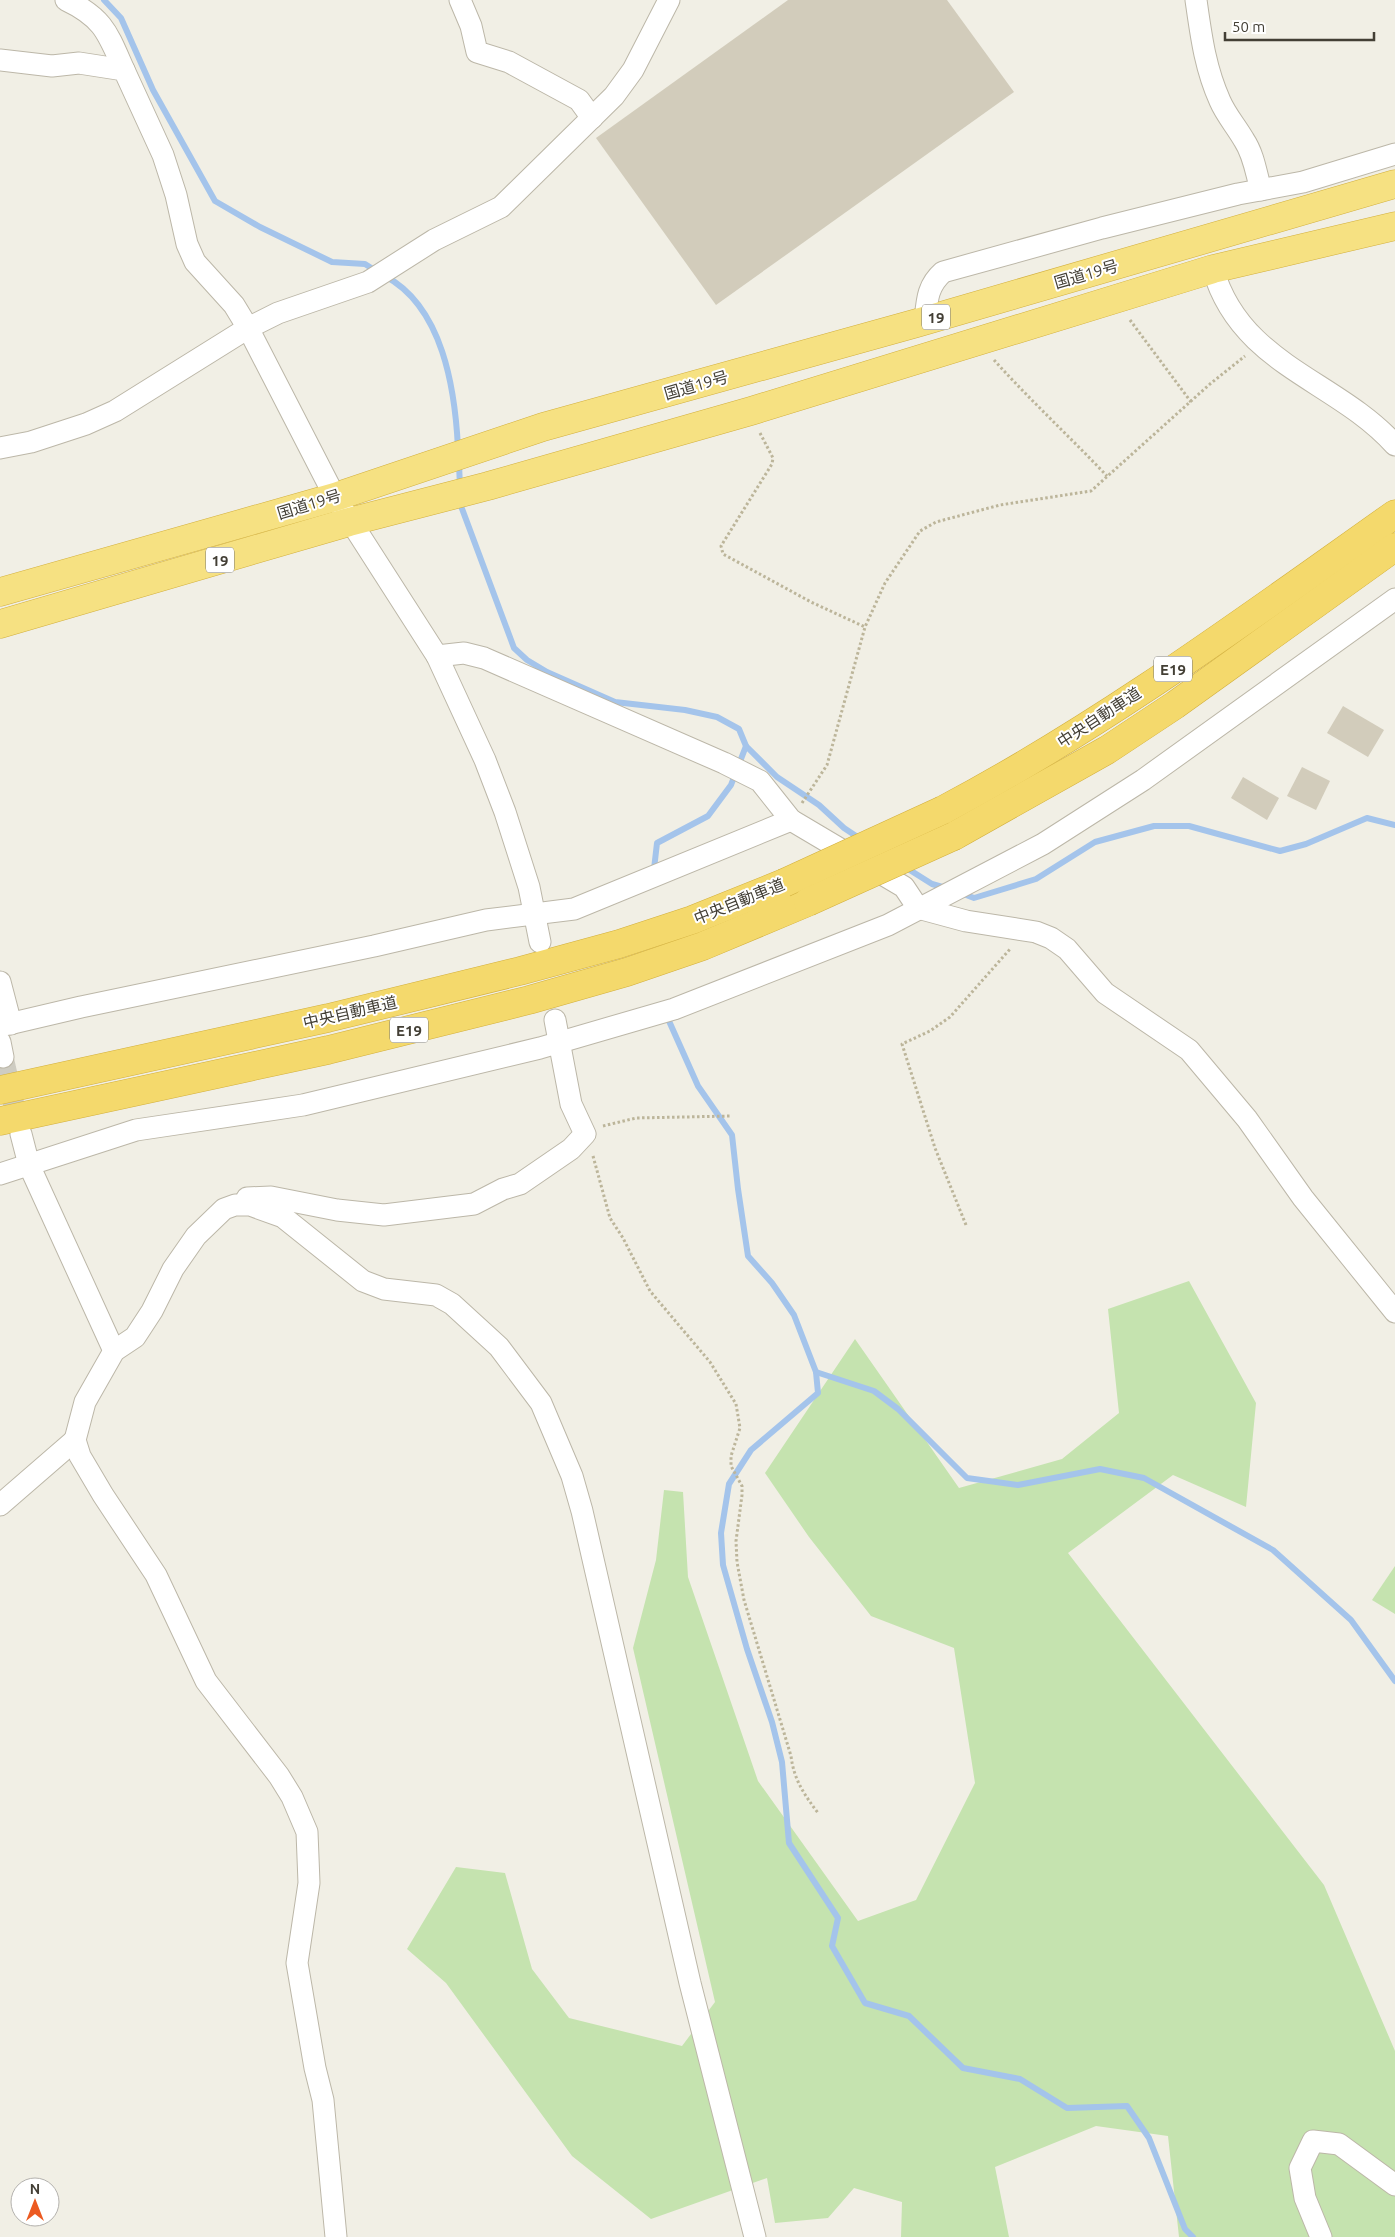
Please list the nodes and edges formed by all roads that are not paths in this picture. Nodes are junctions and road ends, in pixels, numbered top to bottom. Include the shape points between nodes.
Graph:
1 (66, 0) edge
2 (460, 0) edge
3 (669, 0) edge
4 (1196, 0) edge
5 (0, 60) edge
6 (124, 70) junction
7 (592, 118) junction
8 (1395, 154) edge
9 (1395, 184) edge
10 (1261, 190) junction
11 (1395, 226) edge
12 (1213, 269) junction
13 (925, 320) junction
14 (248, 328) junction
15 (1395, 445) edge
16 (0, 448) edge
17 (335, 497) junction
18 (1395, 514) edge
19 (349, 522) junction
20 (1395, 547) edge
21 (0, 592) edge
22 (1395, 598) edge
23 (0, 624) edge
24 (437, 656) junction
25 (794, 816) junction
26 (925, 905) junction
27 (535, 915) junction
28 (540, 942) dead end
29 (0, 982) edge
30 (555, 1020) dead end
31 (6, 1025) edge
32 (558, 1042) junction
33 (0, 1090) edge
34 (10, 1128) edge
35 (29, 1165) junction
36 (0, 1174) edge
37 (235, 1205) junction
38 (1395, 1312) edge
39 (114, 1351) junction
40 (75, 1440) junction
41 (0, 1505) edge
42 (1395, 2185) edge
43 (336, 2237) edge
44 (755, 2237) edge
45 (1321, 2237) edge

1 - 6 street via 99,21 109,35
2 - 7 street via 477,52 509,62 579,100
3 - 7 street via 625,82
4 - 10 street via 1202,49 1210,76 1229,120 1252,155
5 - 6 street via 52,66 80,63
6 - 14 street via 163,156 194,262 234,305
7 - 14 street via 501,207 414,252 368,282 278,313
8 - 10 street via 1303,182
9 - 13 highway, 国道19号 / 19
10 - 13 street via 1102,228 943,272 933,280
11 - 12 highway, 国道19号 / 19
12 - 15 street via 1218,288 1229,306 1260,345 1276,359 1368,419
12 - 19 highway, 国道19号 / 19 via 751,411
13 - 17 highway, 国道19号 / 19 via 543,428
14 - 16 street via 115,411 31,442
14 - 17 street
17 - 19 street
17 - 21 highway, 国道19号 / 19
18 - 33 highway, 中央自動車道 / E19, bridge via 1219,639 1015,772 943,810 784,883 692,920 520,971 328,1018
19 - 23 highway, 国道19号 / 19
19 - 24 street
20 - 34 highway, 中央自動車道 / E19, bridge via 1114,745 954,836 808,902 702,946 529,1000
22 - 26 street via 1143,780 1042,844
24 - 25 street via 464,653 484,658 724,762 760,781
24 - 27 street via 485,760 529,887
25 - 26 street via 904,887
25 - 27 street via 574,909
26 - 32 street via 888,925 684,1005
26 - 38 street via 966,921 1051,938 1067,949 1105,993 1189,1050 1247,1119 1303,1198
27 - 28 street
27 - 31 street via 486,920
29 - 31 street
30 - 32 street
32 - 35 street via 302,1104 136,1130
32 - 37 street via 571,1104 584,1134 571,1149 520,1184 474,1204 384,1215 271,1197 241,1199
34 - 35 street
35 - 36 street
35 - 39 street
37 - 39 street via 224,1209 196,1236 135,1336
37 - 44 street via 250,1205 283,1217 363,1281 384,1289 436,1295 452,1304 499,1347 544,1409 572,1476 582,1510 692,1992
39 - 40 street via 85,1402
40 - 41 street
40 - 43 street via 80,1456 103,1495 156,1575 206,1681 278,1776 292,1797 307,1832 309,1883 297,1963 323,2100
42 - 45 street via 1339,2144 1313,2141 1300,2168 1305,2198

